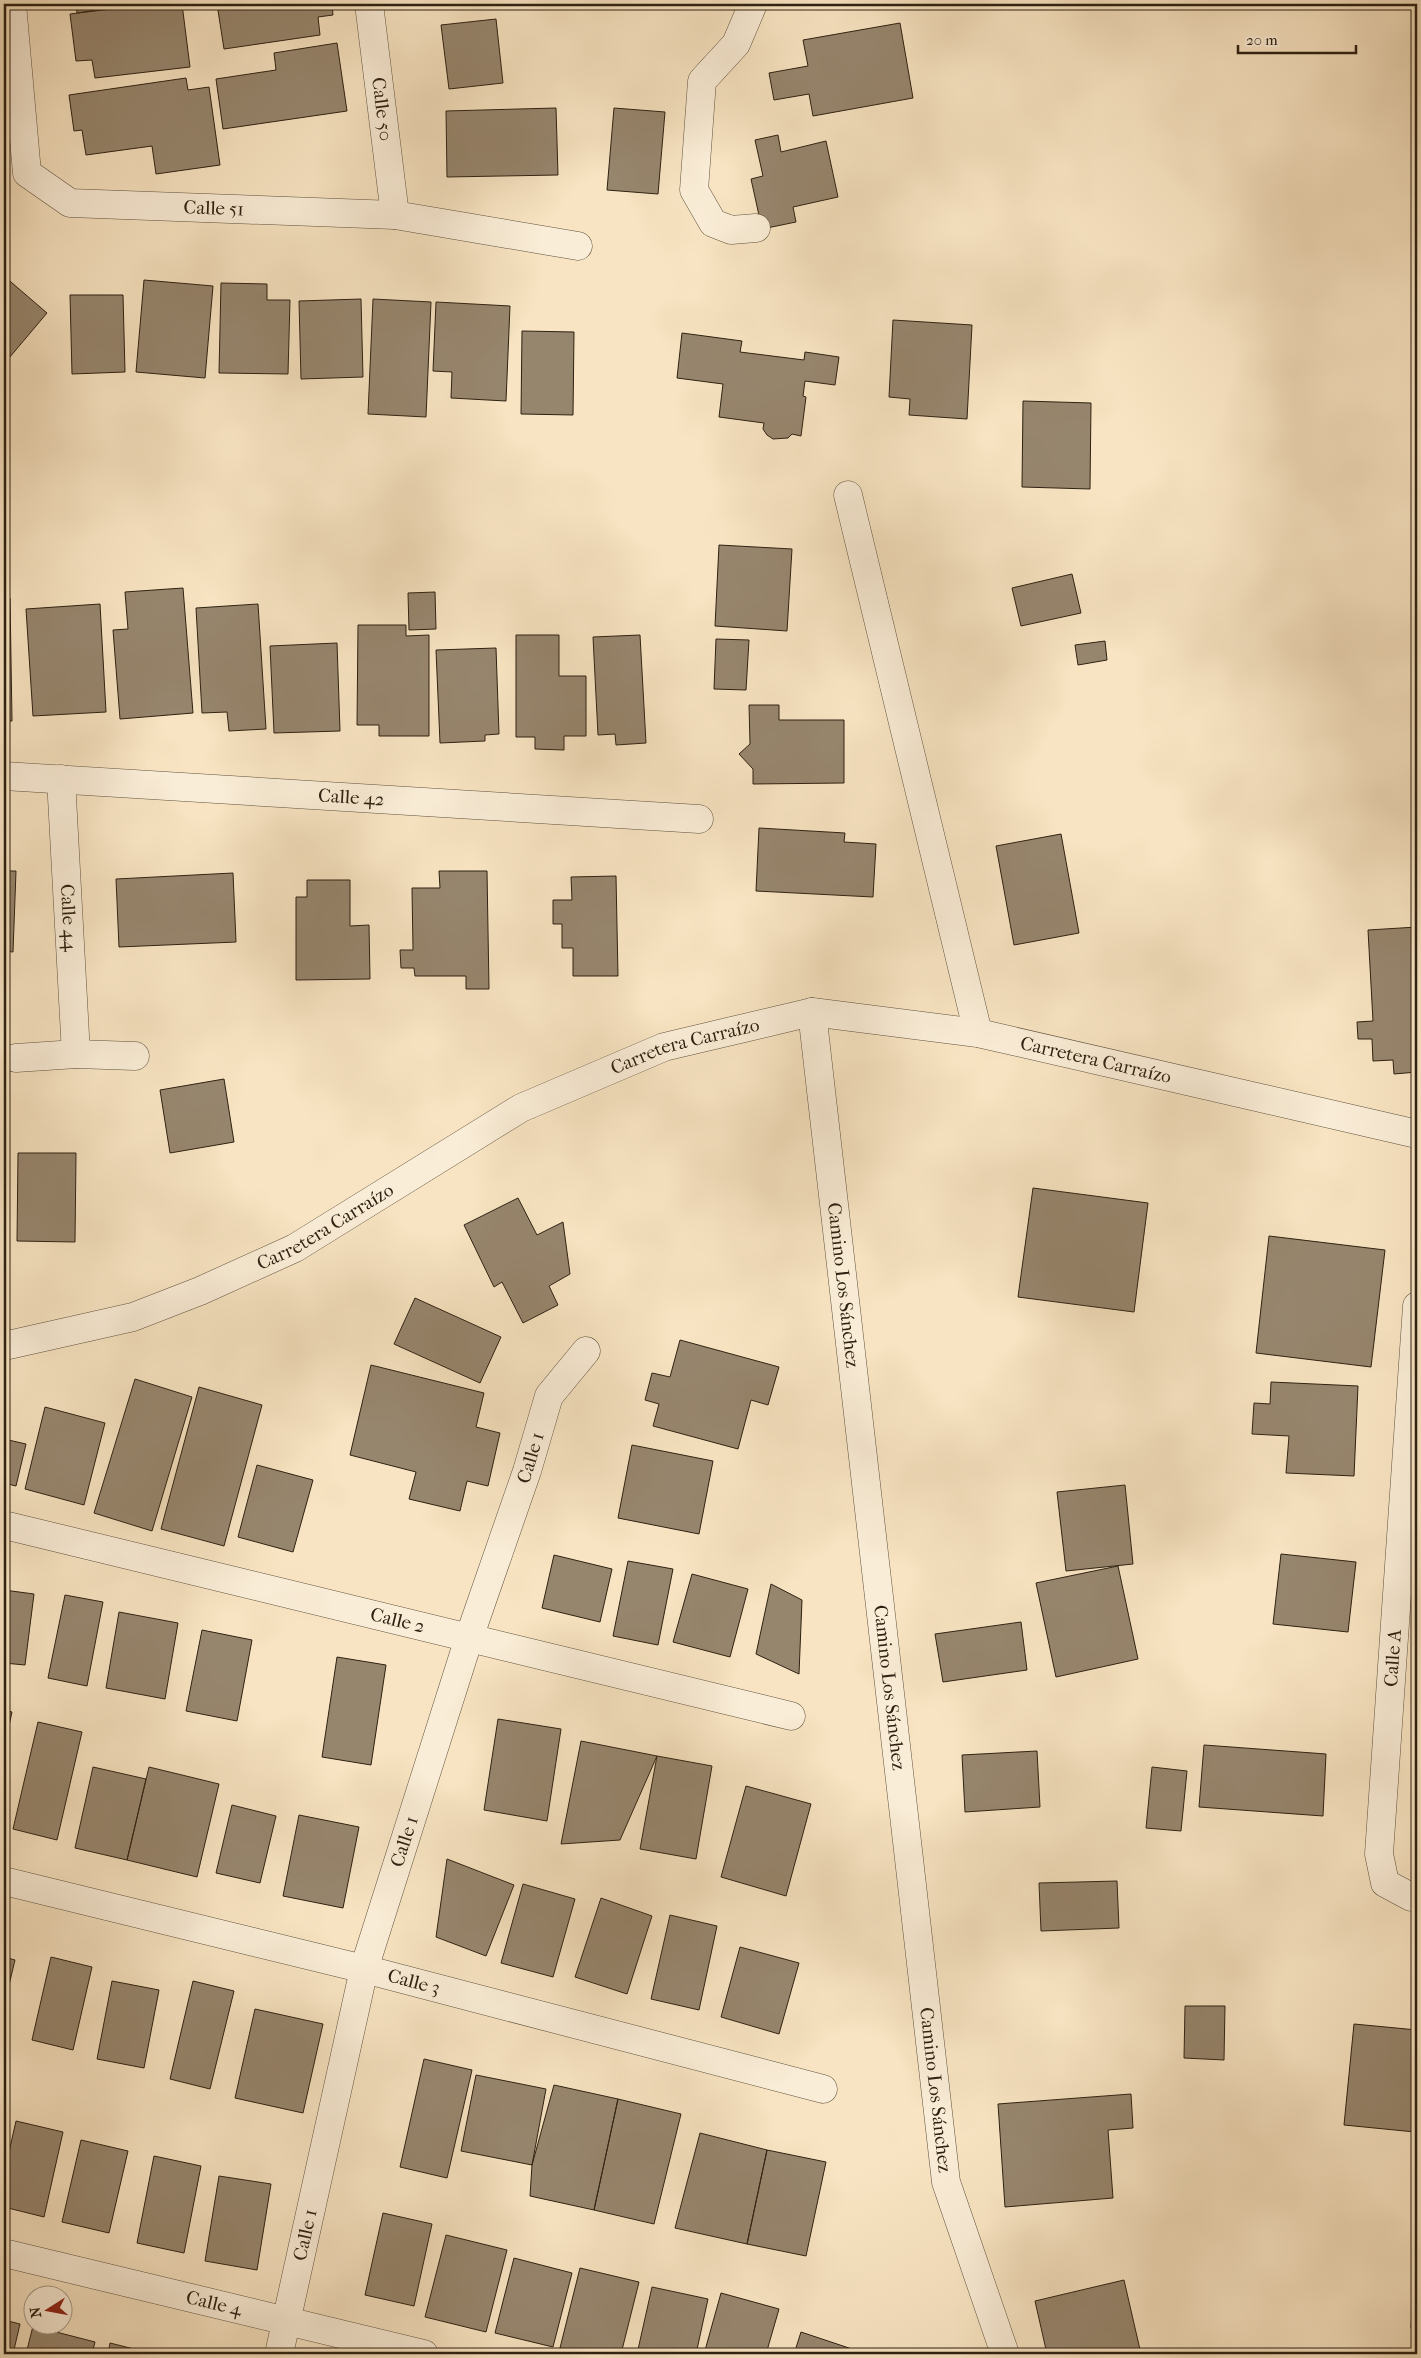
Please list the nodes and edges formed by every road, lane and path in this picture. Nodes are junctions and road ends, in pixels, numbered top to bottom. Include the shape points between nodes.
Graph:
1 (12, 4) edge
2 (369, 4) edge
3 (752, 4) edge
4 (395, 215) junction
5 (756, 228) dead end
6 (578, 246) dead end
7 (848, 494) dead end
8 (4, 776) edge
9 (61, 780) junction
10 (699, 818) dead end
11 (812, 1012) junction
12 (978, 1033) junction
13 (76, 1054) junction
14 (135, 1056) dead end
15 (16, 1058) dead end
16 (1417, 1134) edge
17 (1417, 1306) edge
18 (4, 1346) edge
19 (586, 1351) dead end
20 (4, 1526) edge
21 (469, 1638) junction
22 (791, 1716) dead end
23 (4, 1881) edge
24 (1417, 1897) edge
25 (364, 1969) junction
26 (823, 2089) dead end
27 (4, 2253) edge
28 (286, 2320) junction
29 (279, 2354) edge
30 (424, 2354) edge
31 (1005, 2354) edge

1 - 4 street, Calle 51 via 27,173 70,203
2 - 4 street, Calle 50
3 - 5 street via 736,44 702,81 694,190 713,223 731,230
4 - 6 street, Calle 51
7 - 12 street
8 - 9 street, Calle 42
9 - 10 street, Calle 42
9 - 13 street, Calle 44
11 - 12 street, Carretera Carraízo
11 - 18 street, Carretera Carraízo via 664,1047 521,1108 296,1248 133,1317
11 - 31 street, Camino Los Sánchez via 946,2182
12 - 16 street, Carretera Carraízo
13 - 14 street
13 - 15 street
17 - 24 street, Calle A via 1379,1854 1385,1883
19 - 21 street, Calle 1 via 549,1396 527,1471
20 - 21 street, Calle 2
21 - 22 street, Calle 2
21 - 25 street, Calle 1
23 - 25 street, Calle 3
25 - 26 street, Calle 3
25 - 28 street, Calle 1
27 - 28 street, Calle 4
28 - 29 street, Calle 1
28 - 30 street, Calle 4

